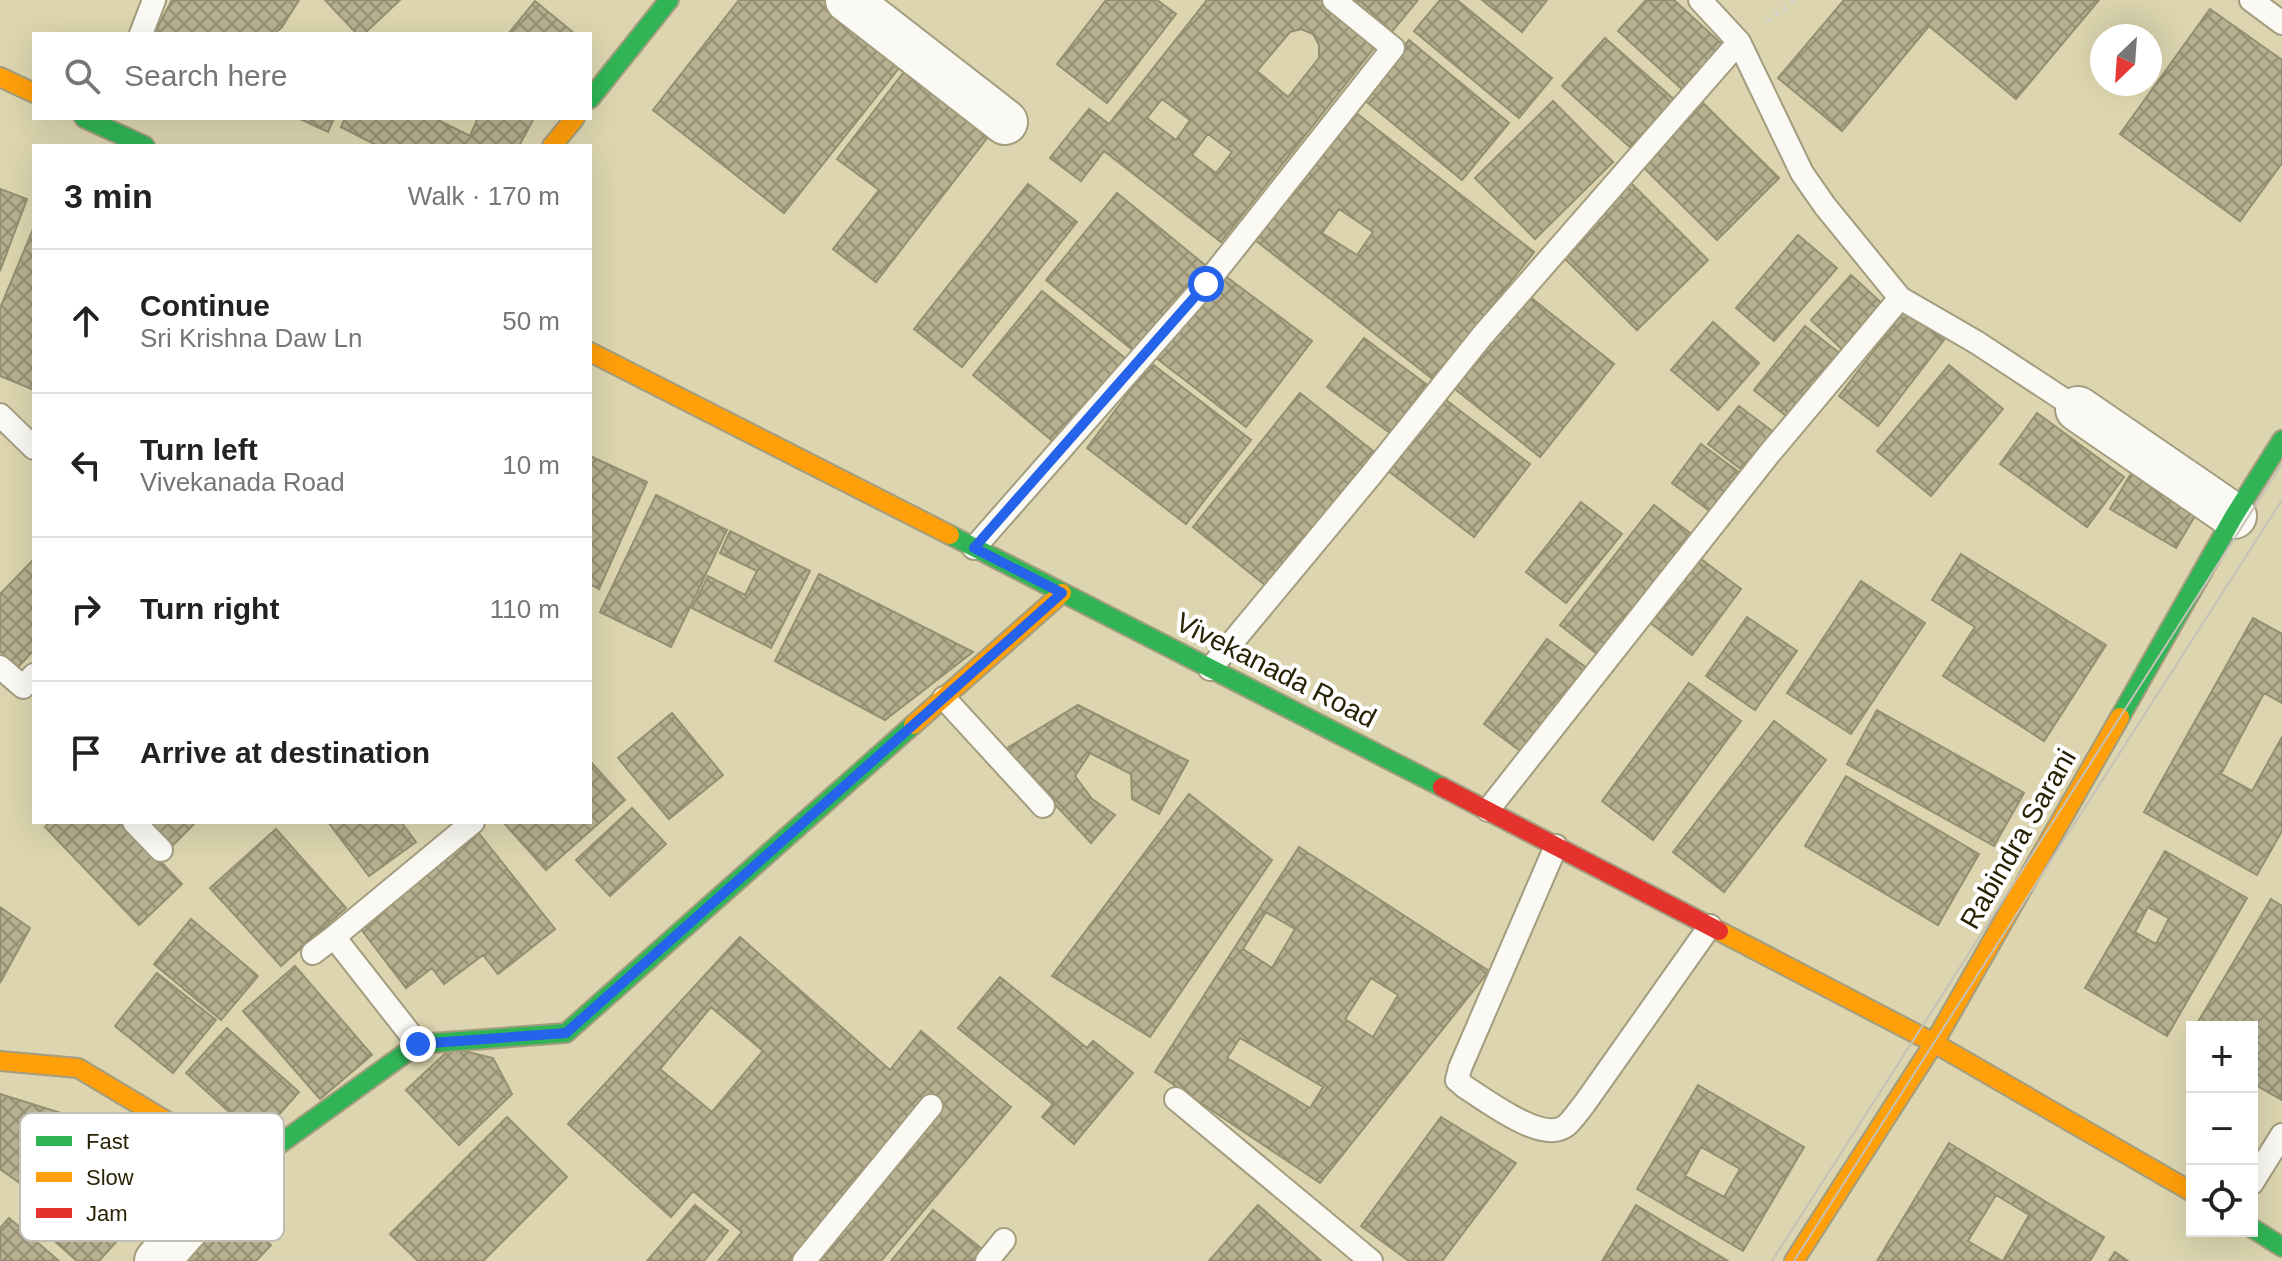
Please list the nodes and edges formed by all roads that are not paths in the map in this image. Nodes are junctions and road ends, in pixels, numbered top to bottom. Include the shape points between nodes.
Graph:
1 (154, 0) edge
2 (669, 0) edge
3 (848, 0) edge
4 (1334, 0) edge
5 (1700, 0) edge
6 (2251, 0) edge
7 (2282, 23) edge
8 (142, 32) edge
9 (1739, 42) junction
10 (0, 77) edge
11 (32, 92) edge
12 (592, 96) edge
13 (573, 120) edge
14 (1005, 122) dead end
15 (107, 123) edge
16 (142, 144) edge
17 (554, 144) edge
18 (1900, 298) junction
19 (592, 353) edge
20 (2078, 409) joint
21 (0, 415) edge
22 (2282, 440) edge
23 (32, 446) edge
24 (2234, 516) junction
25 (974, 548) junction
26 (1062, 593) junction
27 (0, 667) edge
28 (1210, 669) junction
29 (28, 681) edge
30 (944, 698) junction
31 (1043, 806) dead end
32 (1488, 810) junction
33 (136, 824) edge
34 (471, 824) edge
35 (1556, 846) junction
36 (161, 850) dead end
37 (1710, 926) junction
38 (334, 937) junction
39 (313, 953) dead end
40 (1934, 1043) junction
41 (418, 1044) junction
42 (2, 1063) edge
43 (1176, 1099) dead end
44 (931, 1106) dead end
45 (153, 1113) edge
46 (2282, 1135) edge
47 (284, 1141) edge
48 (2258, 1173) edge
49 (2186, 1189) edge
50 (2258, 1232) edge
51 (1004, 1240) dead end
52 (175, 1241) edge
53 (2282, 1247) edge
54 (157, 1261) edge
55 (804, 1261) edge
56 (987, 1261) edge
57 (1371, 1261) edge
58 (1794, 1261) edge

1 - 8 lane
2 - 12 main road
3 - 14 street
4 - 25 lane via 1393,48 1206,284
5 - 9 lane
6 - 7 lane
9 - 18 lane via 1802,173
9 - 28 lane via 1482,336
10 - 11 main road
13 - 17 main road
15 - 16 main road
18 - 20 lane
18 - 32 lane via 1769,454
19 - 25 main road, Vivekanada Road
20 - 24 street
21 - 23 lane
22 - 24 main road, Rabindra Sarani
24 - 40 main road, Rabindra Sarani
25 - 26 main road, Vivekanada Road
26 - 28 main road, Vivekanada Road
26 - 30 main road
27 - 29 lane
28 - 32 main road, Vivekanada Road
30 - 31 lane
30 - 41 main road via 566,1033
32 - 35 main road, Vivekanada Road
33 - 36 lane
34 - 38 lane
35 - 37 main road, Vivekanada Road
35 - 37 lane via 1457,1080 1524,1124 1548,1131 1564,1127
37 - 40 main road, Vivekanada Road
38 - 39 lane
38 - 41 lane
40 - 49 main road, Vivekanada Road
40 - 58 main road, Rabindra Sarani
41 - 47 main road
42 - 45 main road via 78,1068
43 - 57 lane
44 - 55 lane
46 - 48 lane
50 - 53 main road
51 - 56 lane
52 - 54 street

